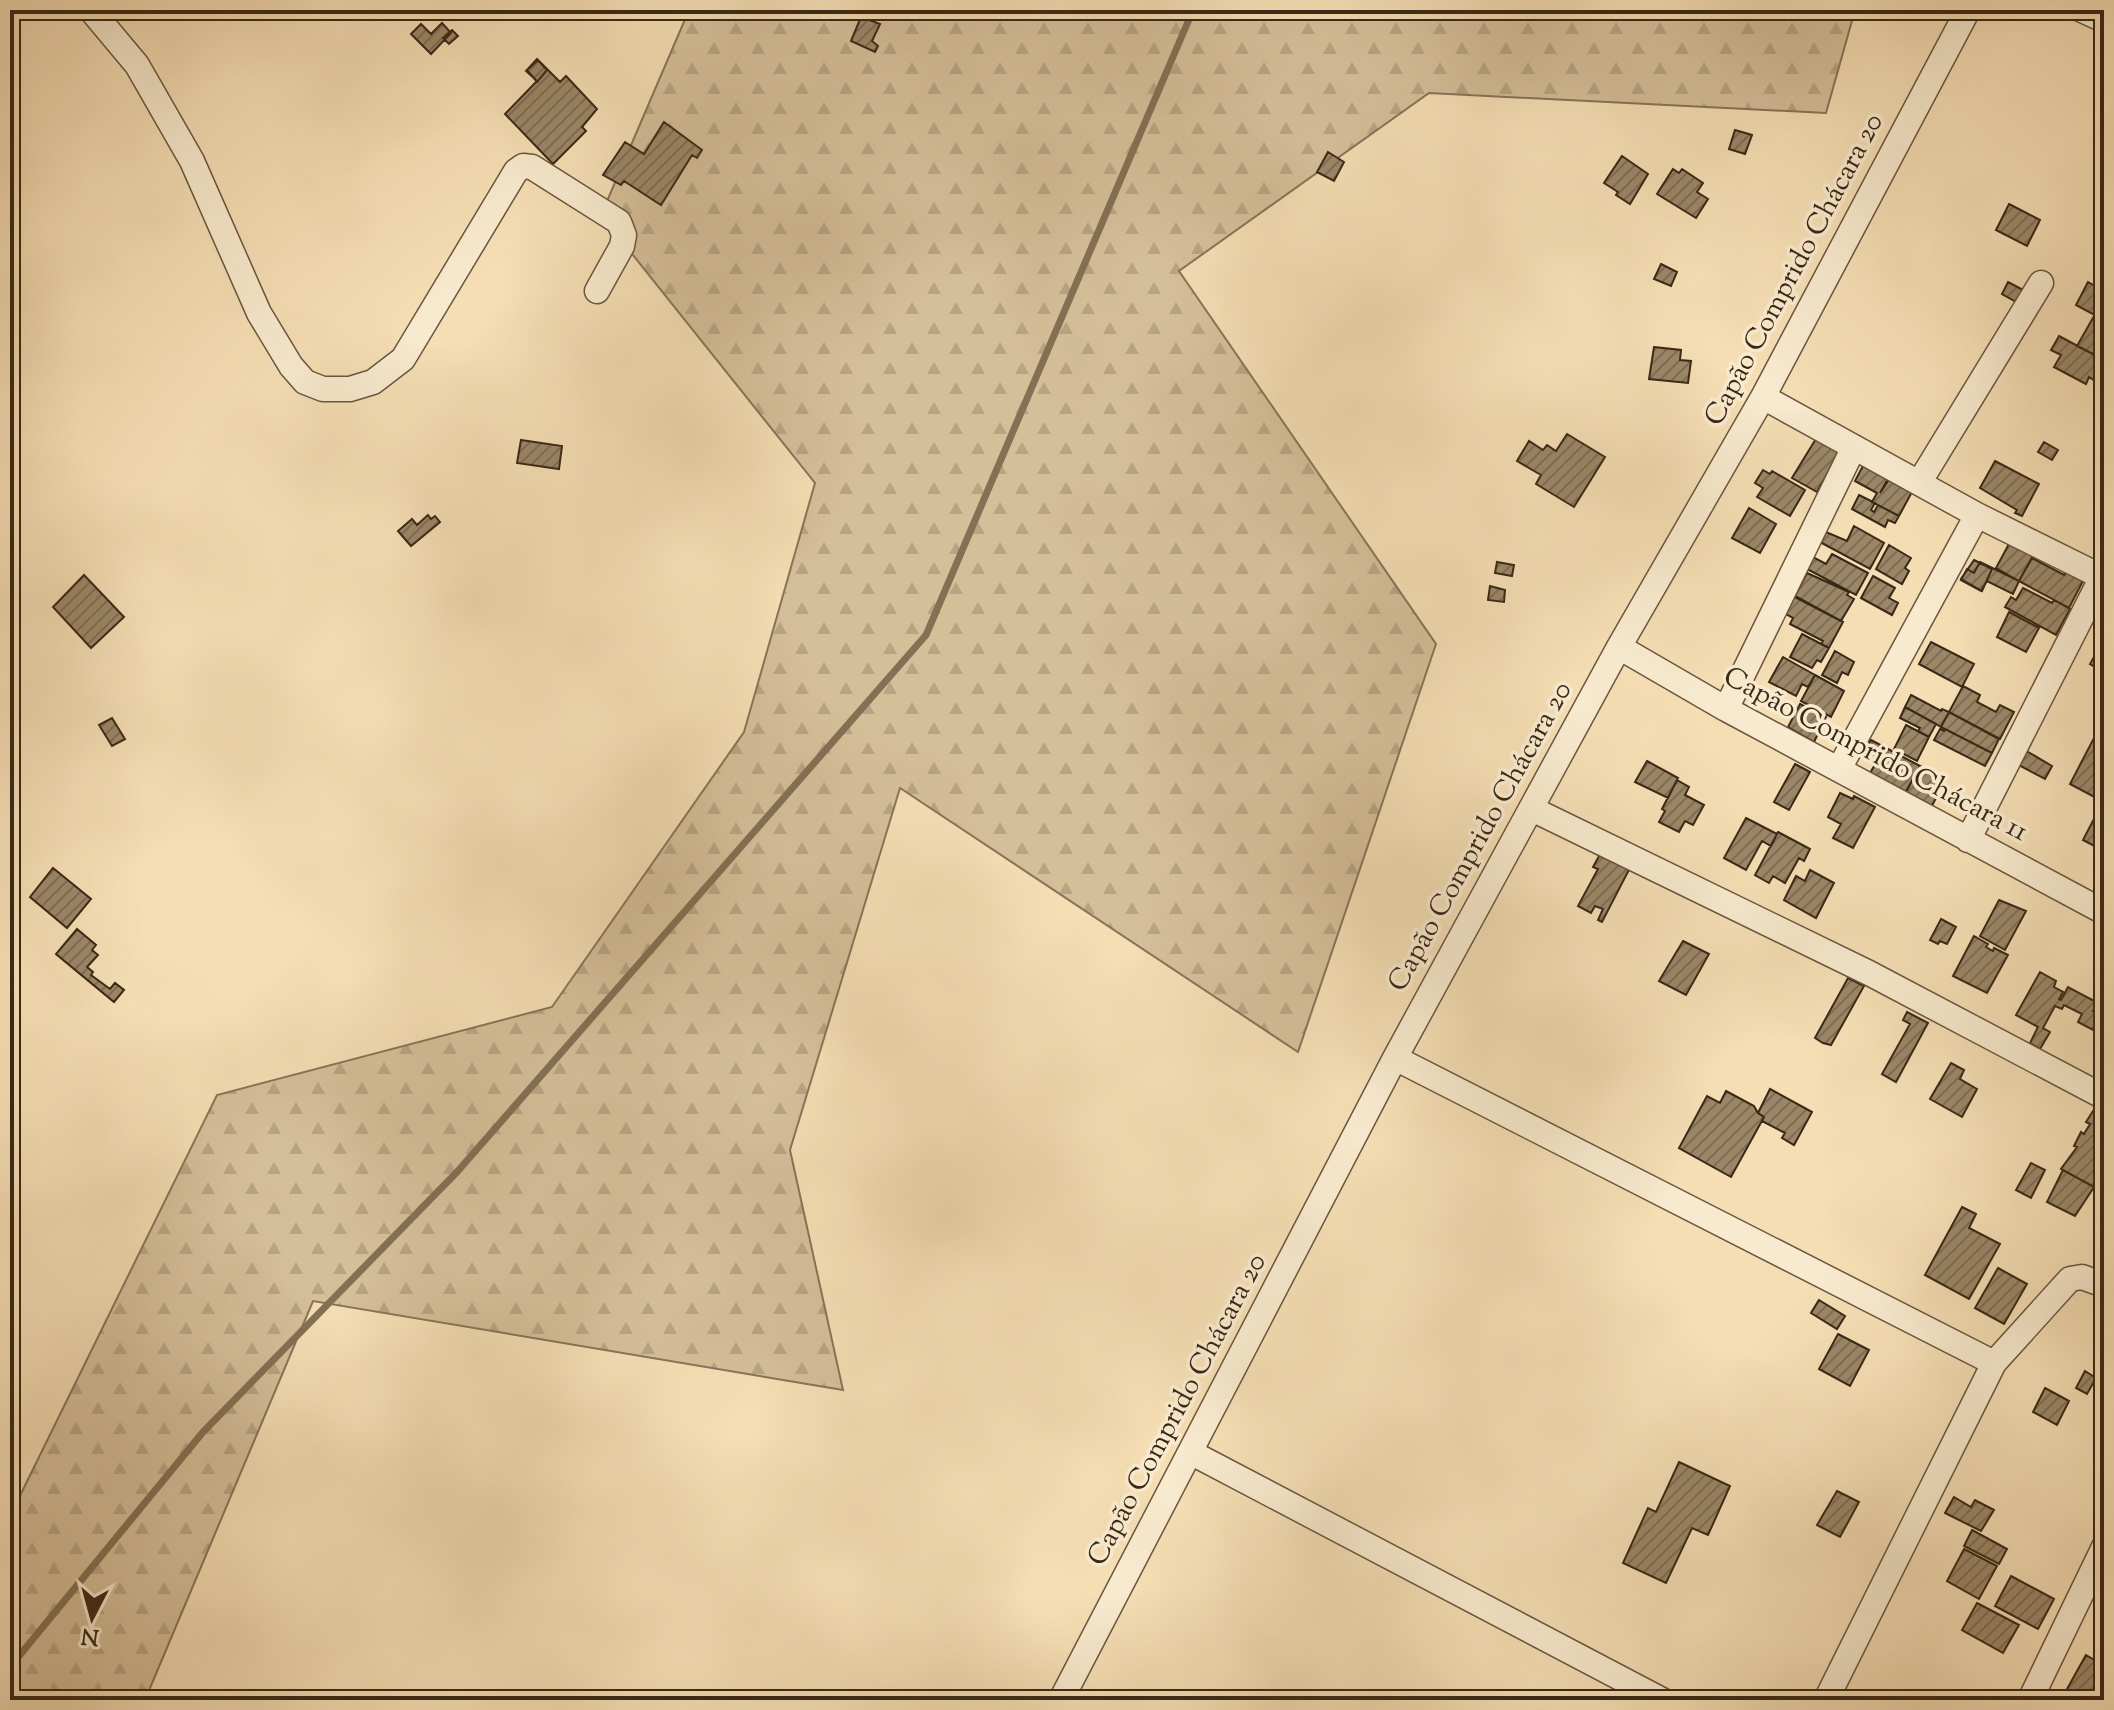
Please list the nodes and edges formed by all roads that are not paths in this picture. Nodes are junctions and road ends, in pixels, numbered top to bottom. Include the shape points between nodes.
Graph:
1 (91, 10) edge
2 (1968, 10) edge
3 (2082, 10) edge
4 (2104, 20) edge
5 (2041, 283) dead end
6 (597, 291) dead end
7 (1763, 397) junction
8 (1854, 447) junction
9 (1919, 483) junction
10 (1977, 515) junction
11 (2103, 576) edge
12 (1619, 647) junction
13 (1726, 709) junction
14 (1839, 769) junction
15 (1532, 809) junction
16 (1968, 840) junction
17 (2104, 912) edge
18 (1395, 1058) junction
19 (2104, 1097) edge
20 (2104, 1285) edge
21 (1994, 1363) junction
22 (1190, 1452) junction
23 (2104, 1547) edge
24 (1061, 1700) edge
25 (1662, 1700) edge
26 (1826, 1700) edge
27 (2030, 1700) edge

1 - 6 street via 137,65 192,161 259,313 305,382 323,389 350,389 373,382 403,359 523,166 619,222 622,246
2 - 7 street, Capão Comprido Chácara 20
3 - 4 street
5 - 9 street
7 - 8 street
7 - 12 street, Capão Comprido Chácara 20
8 - 9 street
8 - 13 street
9 - 10 street
10 - 11 street
10 - 14 street
11 - 16 street
12 - 13 street, Capão Comprido Chácara 11
12 - 15 street, Capão Comprido Chácara 20
13 - 14 street, Capão Comprido Chácara 11
14 - 16 street, Capão Comprido Chácara 11
15 - 18 street, Capão Comprido Chácara 20
15 - 19 street via 1869,973
16 - 17 street, Capão Comprido Chácara 11
18 - 21 street
18 - 22 street, Capão Comprido Chácara 20
20 - 21 street via 2082,1277 2070,1279
21 - 26 street
22 - 24 street, Capão Comprido Chácara 20
22 - 25 street
23 - 27 street

